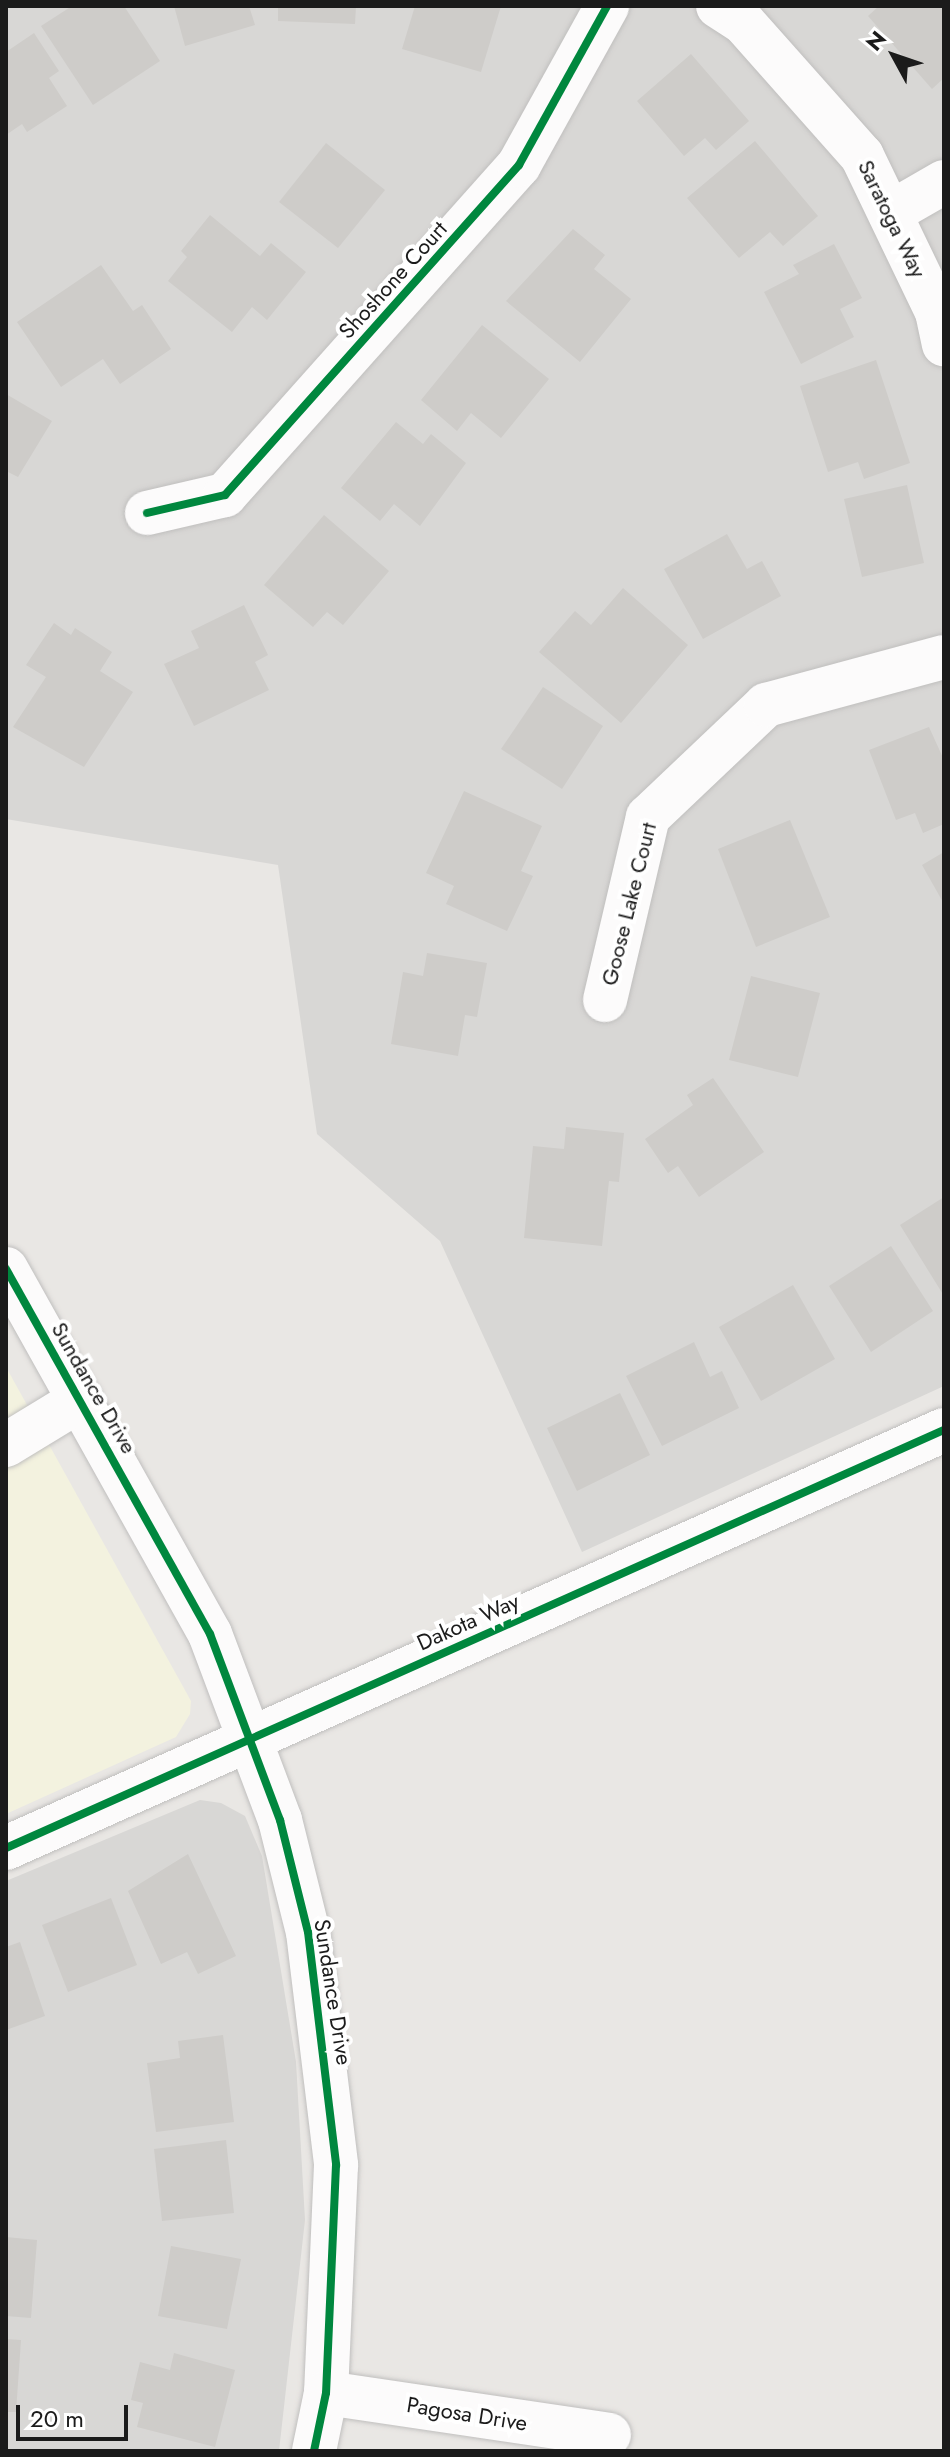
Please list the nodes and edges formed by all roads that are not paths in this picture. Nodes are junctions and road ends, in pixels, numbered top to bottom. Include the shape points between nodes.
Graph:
1 (607, 6) edge
2 (718, 6) edge
3 (944, 182) edge
4 (890, 213) junction
5 (944, 344) edge
6 (147, 513) dead end
7 (944, 657) edge
8 (605, 1000) dead end
9 (6, 1269) edge
10 (80, 1400) junction
11 (944, 1430) edge
12 (6, 1445) edge
13 (252, 1738) junction
14 (6, 1848) edge
15 (326, 2393) junction
16 (609, 2435) dead end
17 (314, 2451) edge

1 - 6 street, Shoshone Court via 519,165 225,495
2 - 4 street, Saratoga Way via 743,22 862,156
3 - 4 street
4 - 5 street, Saratoga Way via 937,312
7 - 8 street, Goose Lake Court via 766,705 648,817
9 - 10 street, Sundance Drive
10 - 12 street
10 - 13 street, Sundance Drive via 210,1634
11 - 13 street, Dakota Way
13 - 14 street, Dakota Way
13 - 15 street, Sundance Drive via 308,1932 326,2053 336,2165
15 - 16 street, Pagosa Drive
15 - 17 street, Sundance Drive

